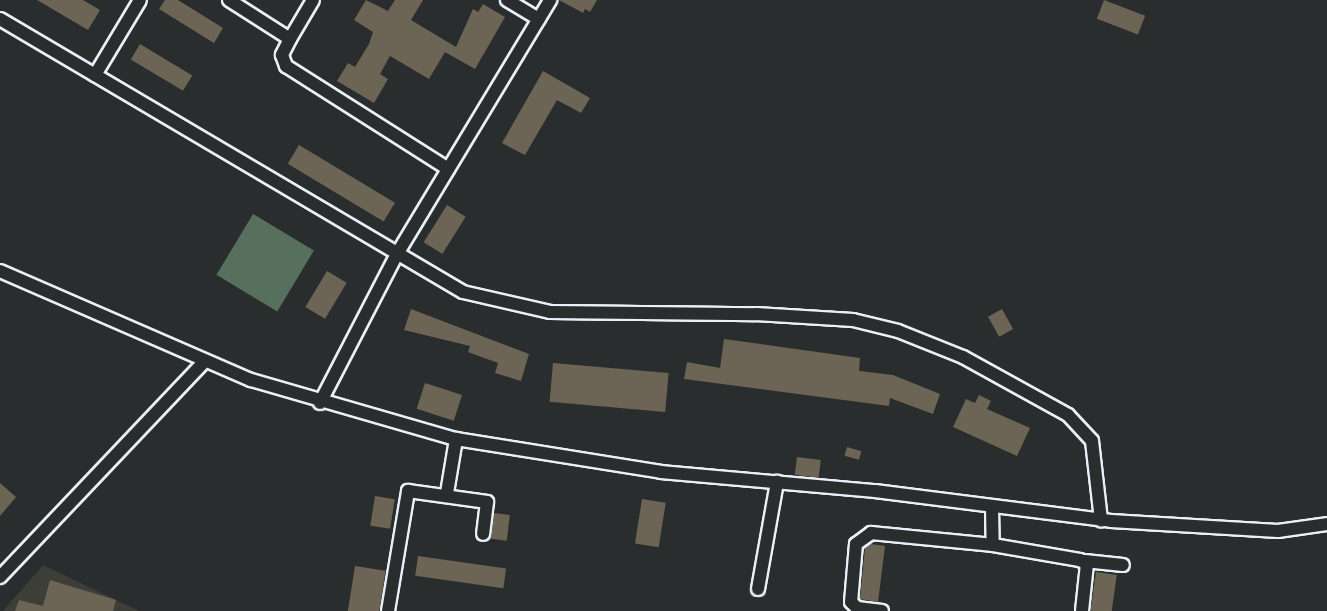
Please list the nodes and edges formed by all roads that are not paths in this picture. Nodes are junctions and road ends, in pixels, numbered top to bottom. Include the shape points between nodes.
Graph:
1 (140, 0) edge
2 (229, 0) edge
3 (313, 0) edge
4 (507, 0) edge
5 (550, 0) edge
6 (0, 19) edge
7 (539, 19) junction
8 (290, 38) junction
9 (95, 75) junction
10 (448, 169) junction
11 (397, 254) junction
12 (0, 271) edge
13 (204, 362) junction
14 (320, 403) junction
15 (456, 439) junction
16 (777, 482) junction
17 (447, 494) junction
18 (992, 506) junction
19 (1101, 520) junction
20 (1327, 524) edge
21 (483, 534) dead end
22 (993, 545) junction
23 (1085, 561) junction
24 (1123, 565) dead end
25 (0, 577) edge
26 (758, 589) dead end
27 (388, 611) edge
28 (882, 611) edge
29 (1082, 611) edge

1 - 9 street
2 - 8 street
3 - 8 street
4 - 7 street
5 - 7 street
6 - 9 street
7 - 10 street
8 - 10 street via 282,55 286,66
9 - 11 street
10 - 11 street
11 - 14 street
11 - 19 street via 463,292 550,313 812,317 853,320 898,331 963,356 1068,415 1092,441
12 - 13 street
13 - 14 street
13 - 25 street
14 - 15 street
15 - 16 street via 661,472
15 - 17 street
16 - 18 street
16 - 26 street
17 - 21 street via 486,502
17 - 27 street via 414,490 405,497
18 - 19 street
18 - 22 street
19 - 20 street via 1278,531
22 - 23 street
22 - 28 street via 864,536 856,544 851,602 857,608
23 - 24 street
23 - 29 street

